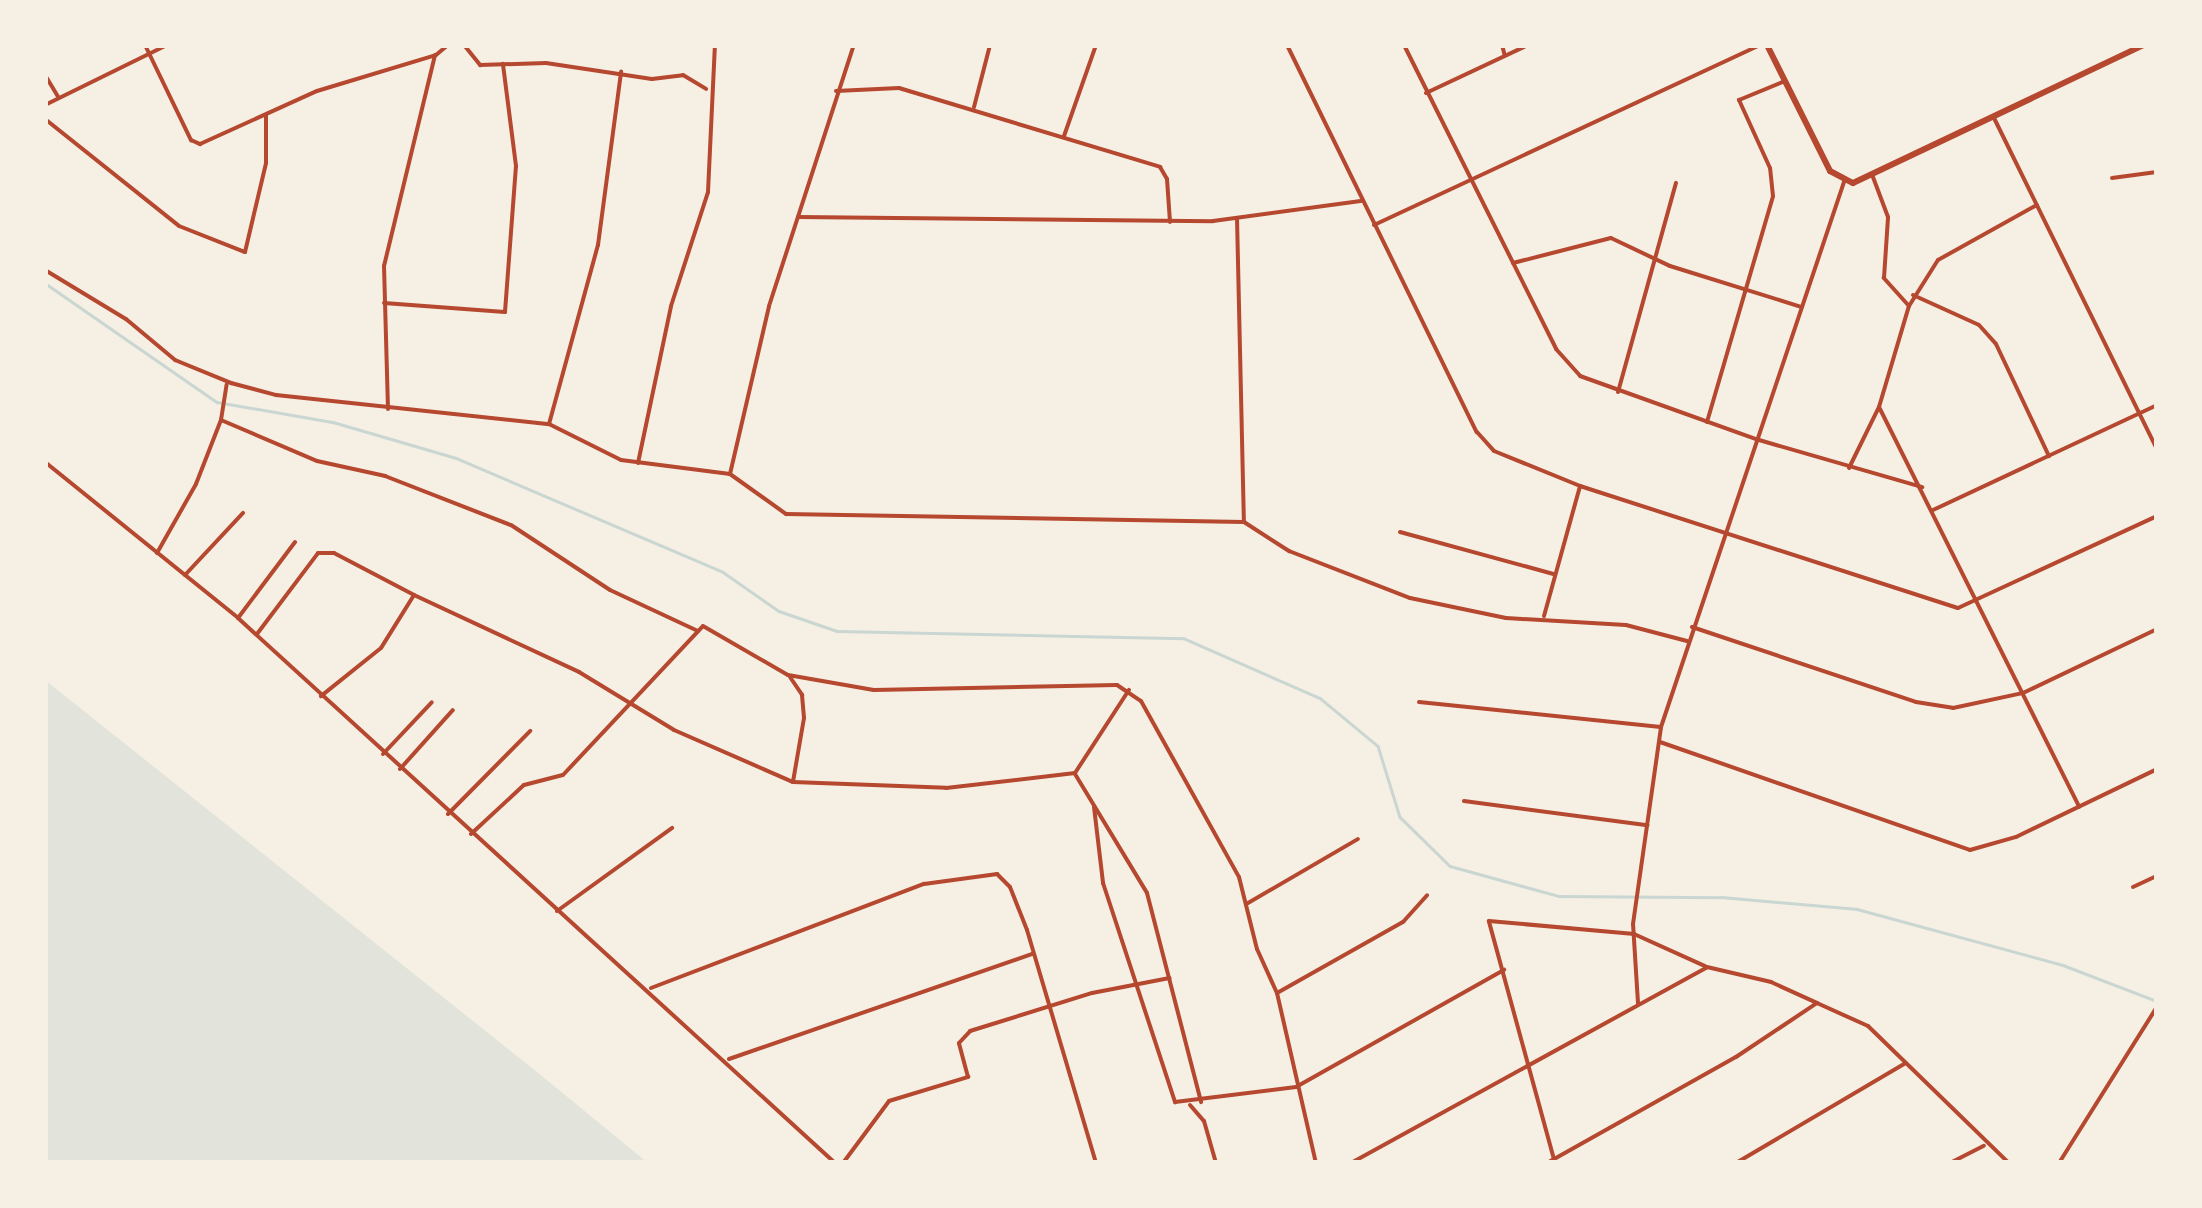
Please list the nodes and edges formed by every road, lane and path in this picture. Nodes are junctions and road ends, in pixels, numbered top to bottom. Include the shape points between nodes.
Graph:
1 (145, 45) edge
2 (168, 45) edge
3 (448, 45) edge
4 (464, 45) edge
5 (715, 45) edge
6 (854, 45) edge
7 (990, 45) edge
8 (1096, 45) edge
9 (1287, 45) edge
10 (1404, 45) edge
11 (1502, 45) edge
12 (1528, 45) edge
13 (1764, 45) edge
14 (2144, 45) edge
15 (148, 52) junction
16 (436, 55) junction
17 (1505, 56) junction
18 (503, 64) junction
19 (621, 72) junction
20 (45, 76) edge
21 (1785, 81) junction
22 (708, 91) junction
23 (836, 92) junction
24 (1426, 93) junction
25 (58, 98) junction
26 (45, 105) edge
27 (974, 107) junction
28 (266, 115) junction
29 (1994, 118) junction
30 (45, 119) edge
31 (1064, 136) junction
32 (2157, 172) edge
33 (1873, 177) junction
34 (2112, 178) dead end
35 (1844, 182) junction
36 (1473, 184) junction
37 (1676, 184) dead end
38 (1363, 201) junction
39 (2038, 206) junction
40 (798, 217) junction
41 (1237, 218) junction
42 (1170, 222) junction
43 (1374, 225) junction
44 (1658, 260) junction
45 (1513, 263) junction
46 (45, 270) edge
47 (1748, 290) junction
48 (1913, 296) junction
49 (384, 303) junction
50 (1908, 306) junction
51 (1803, 308) junction
52 (227, 381) junction
53 (1618, 392) junction
54 (2157, 405) edge
55 (1879, 406) junction
56 (388, 409) junction
57 (2139, 414) junction
58 (221, 420) junction
59 (1707, 422) junction
60 (549, 424) junction
61 (1759, 440) junction
62 (2157, 449) edge
63 (2049, 456) junction
64 (45, 462) edge
65 (638, 463) junction
66 (1849, 468) junction
67 (730, 474) junction
68 (1580, 486) junction
69 (1922, 487) junction
70 (1933, 510) junction
71 (243, 513) dead end
72 (2157, 516) edge
73 (1244, 522) junction
74 (1400, 532) dead end
75 (1726, 532) junction
76 (295, 542) dead end
77 (157, 553) junction
78 (1554, 574) junction
79 (185, 575) junction
80 (414, 595) junction
81 (1978, 604) junction
82 (238, 618) junction
83 (1544, 618) junction
84 (1692, 627) junction
85 (2157, 628) edge
86 (698, 630) junction
87 (257, 634) junction
88 (1687, 642) junction
89 (788, 675) junction
90 (1128, 690) junction
91 (2023, 692) junction
92 (320, 696) junction
93 (432, 702) dead end
94 (630, 702) junction
95 (1420, 702) dead end
96 (453, 710) dead end
97 (1661, 727) junction
98 (530, 732) dead end
99 (1660, 742) junction
100 (383, 754) junction
101 (2157, 769) edge
102 (400, 770) junction
103 (1075, 773) junction
104 (792, 782) junction
105 (1464, 801) dead end
106 (1094, 807) junction
107 (2078, 807) junction
108 (448, 814) junction
109 (1646, 825) junction
110 (672, 828) dead end
111 (471, 834) junction
112 (1358, 839) dead end
113 (2157, 876) edge
114 (2133, 888) dead end
115 (1427, 895) dead end
116 (1248, 903) junction
117 (557, 911) junction
118 (1634, 934) junction
119 (1032, 954) junction
120 (1707, 967) junction
121 (1504, 970) junction
122 (1170, 978) junction
123 (1137, 983) junction
124 (648, 988) junction
125 (1276, 993) junction
126 (1638, 1003) junction
127 (1817, 1004) junction
128 (1048, 1008) junction
129 (2156, 1008) edge
130 (727, 1060) junction
131 (1533, 1063) junction
132 (1904, 1064) junction
133 (1296, 1087) junction
134 (1201, 1102) junction
135 (1190, 1104) junction
136 (1984, 1146) junction
137 (1555, 1161) edge
138 (835, 1163) edge
139 (844, 1163) edge
140 (1096, 1163) edge
141 (1216, 1163) edge
142 (1316, 1163) edge
143 (1351, 1163) edge
144 (1547, 1163) edge
145 (1736, 1163) edge
146 (1950, 1163) edge
147 (2009, 1163) edge
148 (2059, 1163) edge

1 - 15 street
2 - 15 street
3 - 16 street
4 - 18 street via 474,64
5 - 22 street
6 - 23 street
7 - 27 street
8 - 31 street
9 - 38 street
10 - 24 street
11 - 17 street
12 - 17 street
13 - 21 main road
13 - 36 street
14 - 29 main road
15 - 25 street
15 - 28 street via 194,143
16 - 28 street via 317,91
16 - 49 street via 391,232
17 - 24 street
18 - 19 street
18 - 49 street via 516,166 505,312
19 - 22 street via 683,75
19 - 60 street via 598,245
20 - 25 street
21 - 35 main road via 1830,171
21 - 47 street via 1739,100 1770,168 1773,196
22 - 65 street via 708,192 670,306
23 - 27 street via 878,85
23 - 40 street
24 - 36 street
25 - 26 street
27 - 31 street
28 - 30 street via 266,163 246,252 180,226
29 - 33 main road
29 - 39 street
31 - 42 street via 1160,167 1168,180
32 - 34 street
33 - 35 main road
33 - 50 street via 1888,217 1884,278
35 - 51 street
36 - 43 street
36 - 45 street
37 - 44 street
38 - 41 street
38 - 43 street
39 - 48 street via 1938,260
39 - 57 street
40 - 42 street
40 - 67 street via 752,368
41 - 42 street
41 - 73 street
43 - 68 street via 1477,432 1494,452
44 - 45 street via 1605,238
44 - 47 street
44 - 53 street
45 - 53 street via 1564,360 1580,376
46 - 52 street via 126,319 175,360
47 - 51 street
47 - 59 street
48 - 50 street
48 - 63 street via 1979,325 1996,344
49 - 56 street
50 - 55 street
51 - 61 street
52 - 56 street via 276,395
52 - 58 street
53 - 59 street
54 - 57 street
55 - 66 street
55 - 69 street
56 - 60 street
57 - 62 street
57 - 63 street
58 - 77 street
58 - 86 street via 317,461 385,476 511,525 610,590
59 - 61 street
60 - 65 street
61 - 66 street
61 - 75 street
63 - 70 street
64 - 77 street
65 - 67 street
66 - 69 street
67 - 73 street via 786,514
68 - 75 street
68 - 78 street
69 - 70 street
70 - 81 street
71 - 79 street
72 - 81 street
73 - 83 street via 1273,544 1362,584 1459,610
74 - 78 street
75 - 81 street via 1934,604
75 - 84 street
76 - 82 street
77 - 79 street
78 - 83 street
79 - 82 street
80 - 87 street via 334,552 318,553
80 - 92 street via 381,648
80 - 94 street
81 - 91 street
82 - 87 street
83 - 88 street via 1626,625
84 - 88 street
84 - 91 street via 1937,707
85 - 91 street
86 - 89 street via 703,626
86 - 94 street
87 - 92 street
88 - 97 street
89 - 90 street via 874,690
89 - 104 street via 802,695 804,718
90 - 103 street
90 - 116 street via 1171,750
91 - 107 street
92 - 100 street
93 - 100 street
94 - 104 street via 674,730
94 - 111 street via 563,775 524,785
95 - 97 street
96 - 102 street
97 - 99 street
98 - 108 street
99 - 107 street via 1970,850
99 - 109 street
100 - 102 street
101 - 107 street
102 - 108 street
103 - 104 street via 946,788
103 - 106 street
105 - 109 street
106 - 122 street via 1147,894
106 - 123 street via 1103,884
108 - 111 street
109 - 118 street
110 - 117 street
111 - 117 street
112 - 116 street
113 - 114 street
115 - 125 street via 1403,922
116 - 125 street via 1257,949
117 - 124 street
118 - 120 street
118 - 121 street via 1488,921
118 - 126 street
119 - 124 street via 1010,886 997,874 978,872 886,898
119 - 128 street
119 - 130 street
120 - 126 street
120 - 127 street via 1771,982
121 - 131 street
121 - 133 street
122 - 123 street
122 - 134 street
123 - 128 street
123 - 135 street via 1171,1097
124 - 130 street
125 - 133 street
126 - 131 street
127 - 132 street via 1868,1026
127 - 137 street
128 - 139 street via 963,1035 968,1077 890,1101
128 - 140 street
129 - 148 street
130 - 138 street
131 - 137 street
131 - 143 street
132 - 136 street
132 - 145 street
133 - 134 street
133 - 142 street
134 - 135 street
135 - 141 street via 1204,1120
136 - 146 street
136 - 147 street
137 - 144 street

